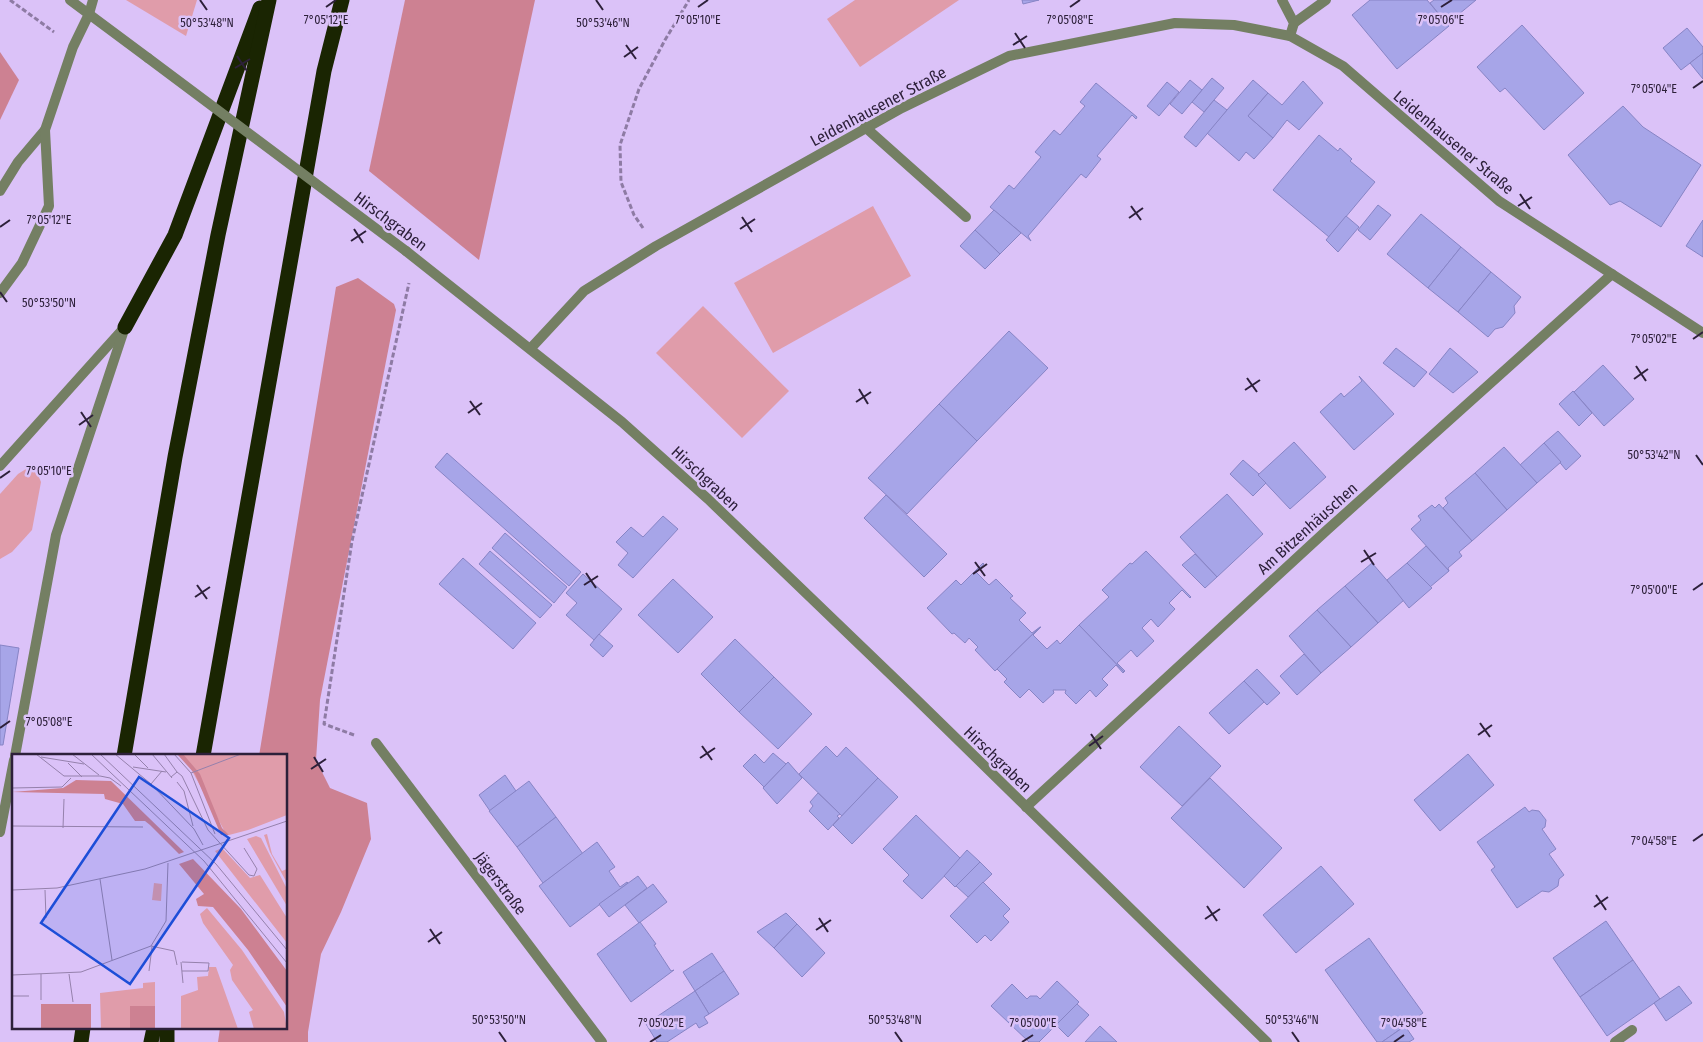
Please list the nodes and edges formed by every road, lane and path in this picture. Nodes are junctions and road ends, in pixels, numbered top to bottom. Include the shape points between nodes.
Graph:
1 (10, 0) edge
2 (70, 0) edge
3 (93, 0) edge
4 (263, 0) edge
5 (270, 0) edge
6 (342, 0) edge
7 (689, 0) edge
8 (1282, 0) edge
9 (1326, 0) edge
10 (89, 14) junction
11 (1294, 23) junction
12 (1290, 36) junction
13 (73, 47) junction
14 (865, 127) junction
15 (44, 130) junction
16 (0, 191) edge
17 (966, 217) dead end
18 (656, 246) junction
19 (410, 254) junction
20 (1612, 274) junction
21 (0, 293) edge
22 (125, 327) junction
23 (1703, 333) edge
24 (530, 348) junction
25 (0, 466) edge
26 (376, 743) joint
27 (15, 754) edge
28 (124, 754) edge
29 (203, 754) edge
30 (12, 770) edge
31 (1026, 807) junction
32 (0, 832) edge
33 (1632, 1030) dead end
34 (602, 1042) edge
35 (1267, 1042) edge
36 (1615, 1042) edge

1 - 13 path
2 - 10 street, Hirschgraben
3 - 10 street
4 - 22 highway via 175,235
5 - 28 highway via 218,235 174,458
6 - 29 highway via 324,71
7 - 18 path via 639,89 620,145 621,182 634,216
8 - 11 street
9 - 11 street
10 - 13 street
10 - 19 street, Hirschgraben, bridge
11 - 12 street
12 - 14 street, Leidenhausener Straße via 1234,25 1175,23 1009,56
12 - 20 street, Leidenhausener Straße via 1343,66 1499,201
13 - 15 street
14 - 17 street
14 - 18 street, Leidenhausener Straße
15 - 16 street
15 - 21 street via 49,206 22,263
18 - 24 street, Leidenhausener Straße via 584,291
19 - 24 street, Hirschgraben
19 - 26 path via 352,542 324,724
20 - 23 street, Leidenhausener Straße
20 - 31 street, Am Bitzenhäuschen
22 - 25 street
22 - 27 street via 56,535
24 - 31 street, Hirschgraben via 622,422 708,499
26 - 34 street, Jägerstraße
30 - 32 street
31 - 35 street, Hirschgraben
33 - 36 street

